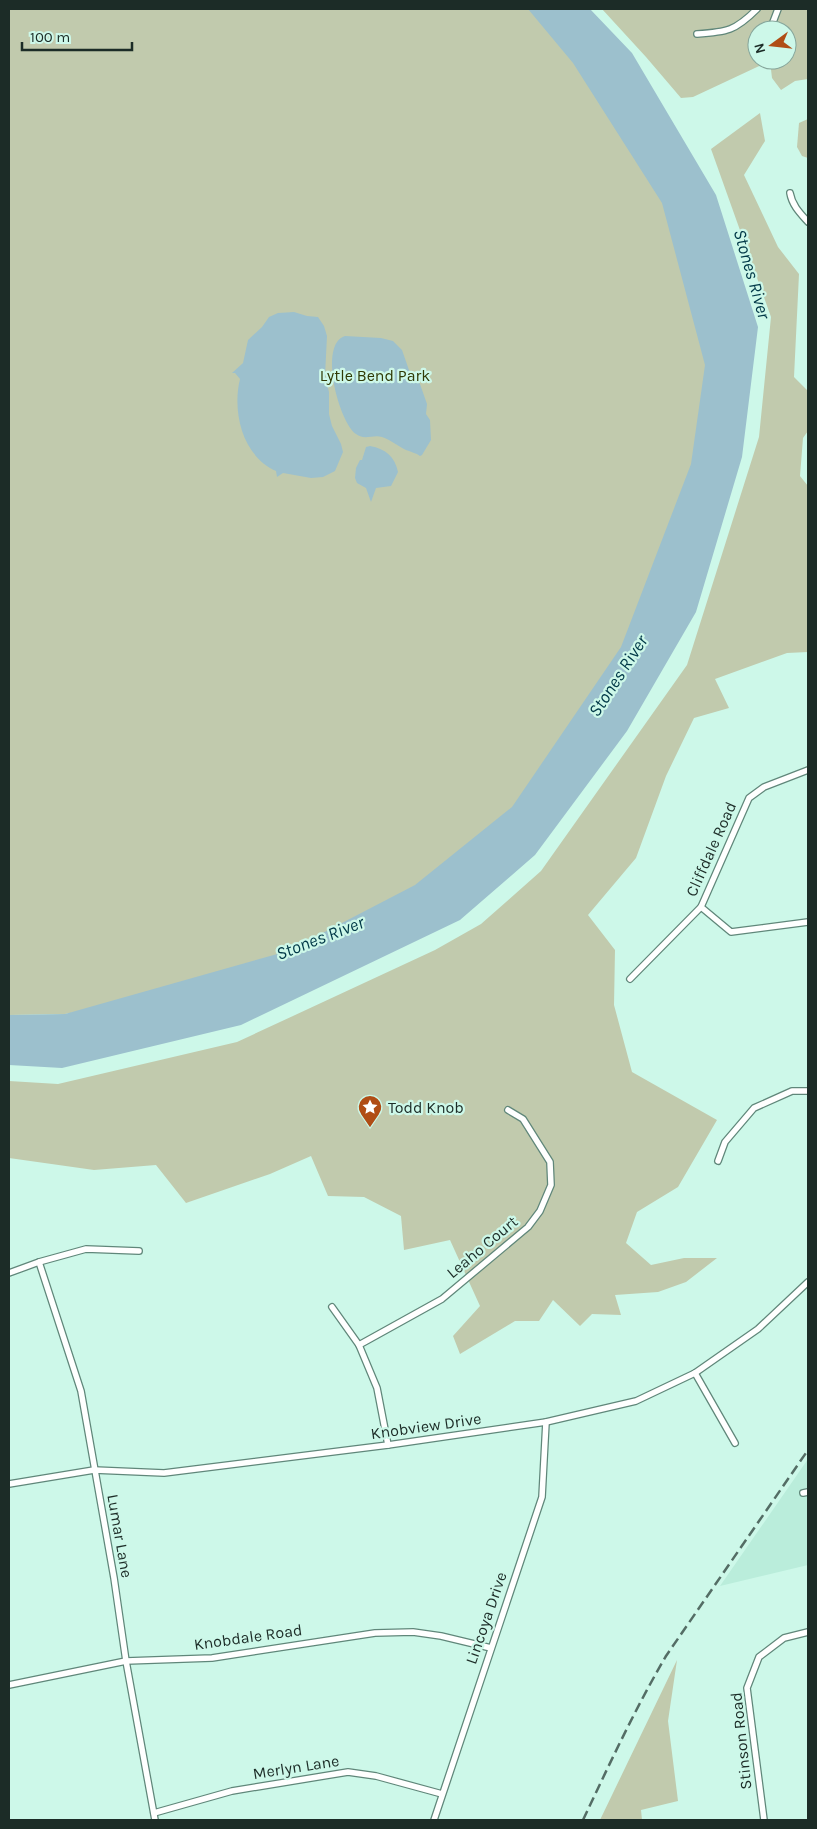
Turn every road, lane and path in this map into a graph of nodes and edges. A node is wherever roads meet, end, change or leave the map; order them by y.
1 (757, 9) edge
2 (697, 34) dead end
3 (790, 193) dead end
4 (808, 222) edge
5 (808, 770) edge
6 (701, 907) junction
7 (808, 922) edge
8 (630, 979) dead end
9 (808, 1091) edge
10 (508, 1110) dead end
11 (718, 1161) dead end
12 (139, 1251) dead end
13 (39, 1262) junction
14 (9, 1273) edge
15 (808, 1282) edge
16 (332, 1307) dead end
17 (360, 1345) junction
18 (695, 1373) junction
19 (546, 1422) junction
20 (735, 1443) dead end
21 (388, 1445) junction
22 (94, 1470) junction
23 (9, 1484) edge
24 (808, 1632) edge
25 (491, 1648) junction
26 (126, 1661) junction
27 (9, 1685) edge
28 (442, 1794) junction
29 (154, 1813) junction
30 (155, 1820) edge
31 (434, 1820) edge
32 (764, 1820) edge

1 - 2 street
3 - 4 street
5 - 6 street, Cliffdale Road
6 - 7 street
6 - 8 street, Cliffdale Road
9 - 11 street
10 - 17 street, Leaho Court
12 - 13 street
13 - 14 street
13 - 22 street, Lumar Lane
15 - 18 street, Knobview Drive
16 - 17 street
17 - 21 street
18 - 19 street, Knobview Drive
18 - 20 street
19 - 21 street, Knobview Drive
19 - 25 street, Lincoya Drive
21 - 22 street, Knobview Drive
22 - 23 street, Knobview Drive
22 - 26 street, Lumar Lane
24 - 32 street, Stinson Road
25 - 26 street, Knobdale Road
25 - 28 street, Lincoya Drive
26 - 27 street, Knobdale Road
26 - 29 street, Lumar Lane
28 - 29 street, Merlyn Lane
28 - 31 street, Lincoya Drive
29 - 30 street, Lumar Lane

